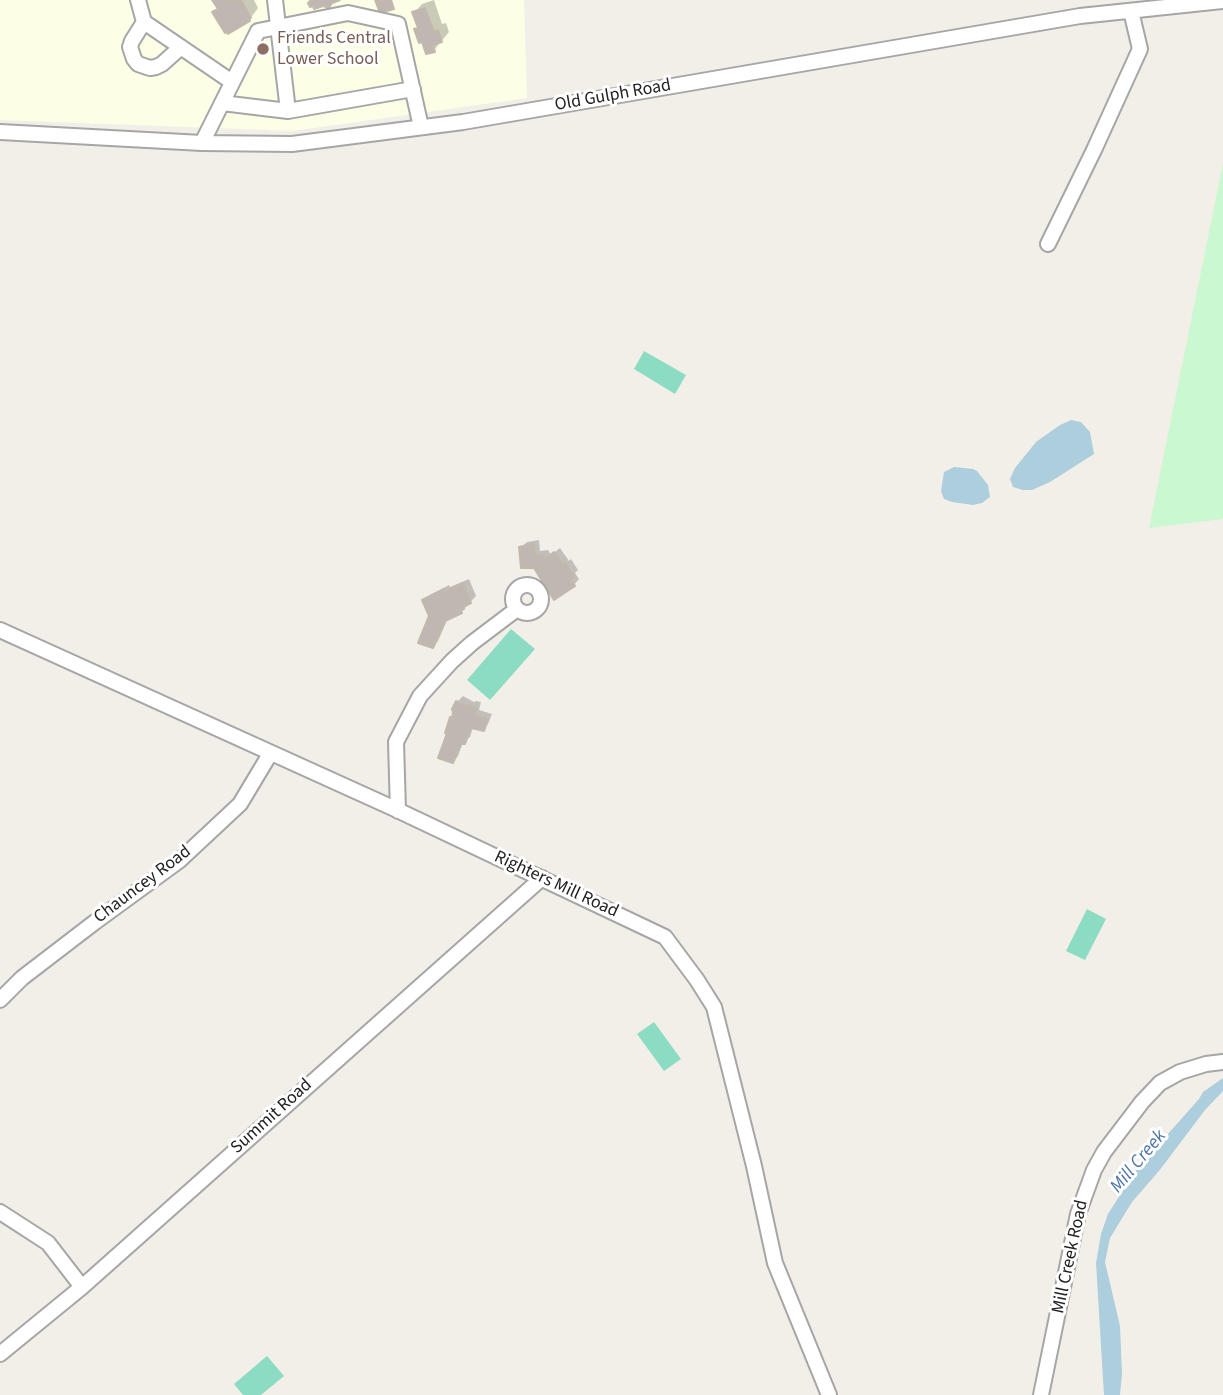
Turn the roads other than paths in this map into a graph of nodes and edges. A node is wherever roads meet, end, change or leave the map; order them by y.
1 (138, 0) edge
2 (275, 0) edge
3 (1223, 1) edge
4 (1131, 11) junction
5 (144, 22) junction
6 (279, 27) junction
7 (181, 47) junction
8 (232, 82) junction
9 (413, 89) junction
10 (222, 103) junction
11 (288, 111) junction
12 (421, 127) junction
13 (0, 132) edge
14 (202, 144) junction
15 (1048, 244) dead end
16 (517, 609) dead end
17 (0, 630) edge
18 (270, 754) junction
19 (398, 811) junction
20 (542, 878) junction
21 (0, 1000) edge
22 (1223, 1062) edge
23 (0, 1212) edge
24 (82, 1287) junction
25 (0, 1354) edge
26 (829, 1395) edge
27 (1041, 1395) edge

1 - 5 street
2 - 6 street
3 - 4 street, Old Gulph Road
4 - 12 street, Old Gulph Road
4 - 15 street
5 - 7 street
5 - 7 street
6 - 8 street
6 - 9 street
6 - 11 street
7 - 8 street
8 - 10 street
9 - 11 street
9 - 12 street
10 - 11 street
10 - 14 street
12 - 14 street, Old Gulph Road
13 - 14 street, Old Gulph Road
16 - 19 street
17 - 18 street, Righters Mill Road
18 - 19 street, Righters Mill Road
18 - 21 street, Chauncey Road
19 - 20 street, Righters Mill Road
20 - 24 street, Summit Road
20 - 26 street, Righters Mill Road
22 - 27 street, Mill Creek Road
23 - 24 street
24 - 25 street, Summit Road

